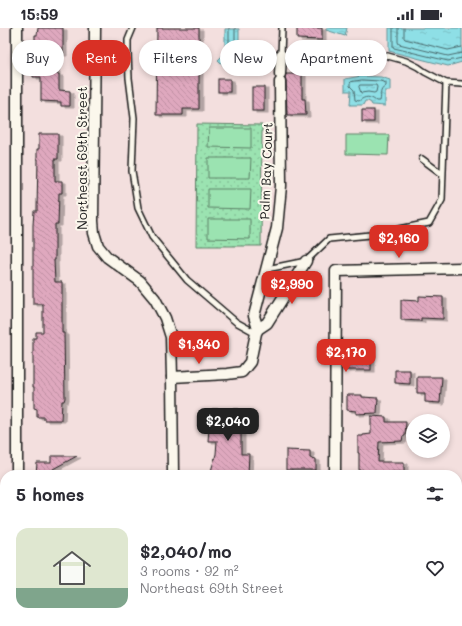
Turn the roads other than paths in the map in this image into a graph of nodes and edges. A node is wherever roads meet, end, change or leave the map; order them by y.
1 (17, 28) edge
2 (95, 28) edge
3 (132, 28) edge
4 (282, 28) edge
5 (282, 55) junction
6 (446, 83) junction
7 (462, 84) edge
8 (422, 159) dead end
9 (442, 174) junction
10 (306, 261) junction
11 (267, 268) junction
12 (462, 268) edge
13 (257, 331) junction
14 (172, 377) junction
15 (17, 470) edge
16 (173, 470) edge
17 (335, 470) edge

1 - 15 street
2 - 14 street, Northeast 69th Street
3 - 13 lane
4 - 5 lane
5 - 6 lane
5 - 11 street, Palm Bay Court
6 - 7 lane
6 - 9 lane
8 - 9 lane
9 - 10 lane
10 - 11 lane
10 - 13 street
11 - 13 street, Palm Bay Court
12 - 17 street
13 - 14 street, Palm Bay Court
14 - 16 street, Northeast 69th Street

